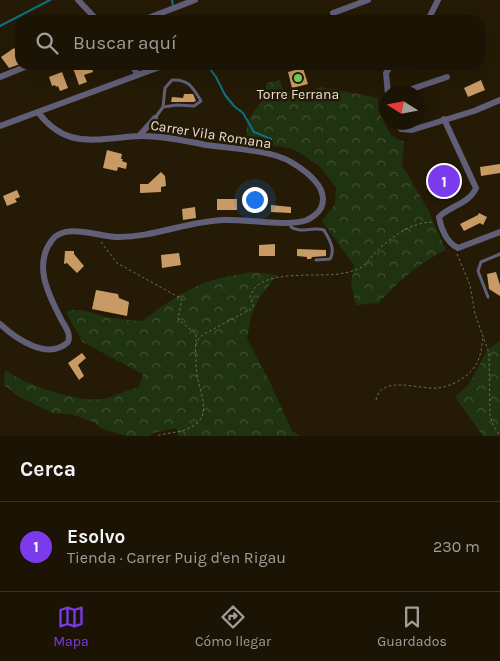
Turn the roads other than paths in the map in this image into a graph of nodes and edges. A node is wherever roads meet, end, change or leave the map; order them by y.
1 (78, 0) edge
2 (195, 0) edge
3 (368, 0) edge
4 (438, 0) edge
5 (333, 13) dead end
6 (92, 15) edge
7 (156, 15) edge
8 (430, 15) edge
9 (18, 70) edge
10 (135, 70) edge
11 (152, 70) edge
12 (388, 70) edge
13 (138, 75) junction
14 (0, 77) edge
15 (447, 77) dead end
16 (387, 85) edge
17 (424, 85) edge
18 (500, 100) edge
19 (163, 108) junction
20 (38, 112) junction
21 (155, 118) joint
22 (444, 119) junction
23 (425, 125) edge
24 (0, 126) edge
25 (140, 136) junction
26 (290, 222) junction
27 (500, 232) edge
28 (500, 254) edge
29 (316, 260) dead end
30 (488, 298) dead end
31 (0, 324) edge

1 - 6 street
2 - 7 street
3 - 5 street
4 - 8 street
9 - 14 street
10 - 13 street
11 - 13 street
12 - 16 street
13 - 20 street
15 - 17 street
18 - 22 street
19 - 19 lane
19 - 21 lane
20 - 24 street
20 - 25 street, Carrer Vila Romana
21 - 25 street, Carrer Vila Romana
22 - 23 street
22 - 27 street
25 - 26 street, Carrer Vila Romana
26 - 29 lane
26 - 31 street, Carrer Vila Romana
28 - 30 lane

